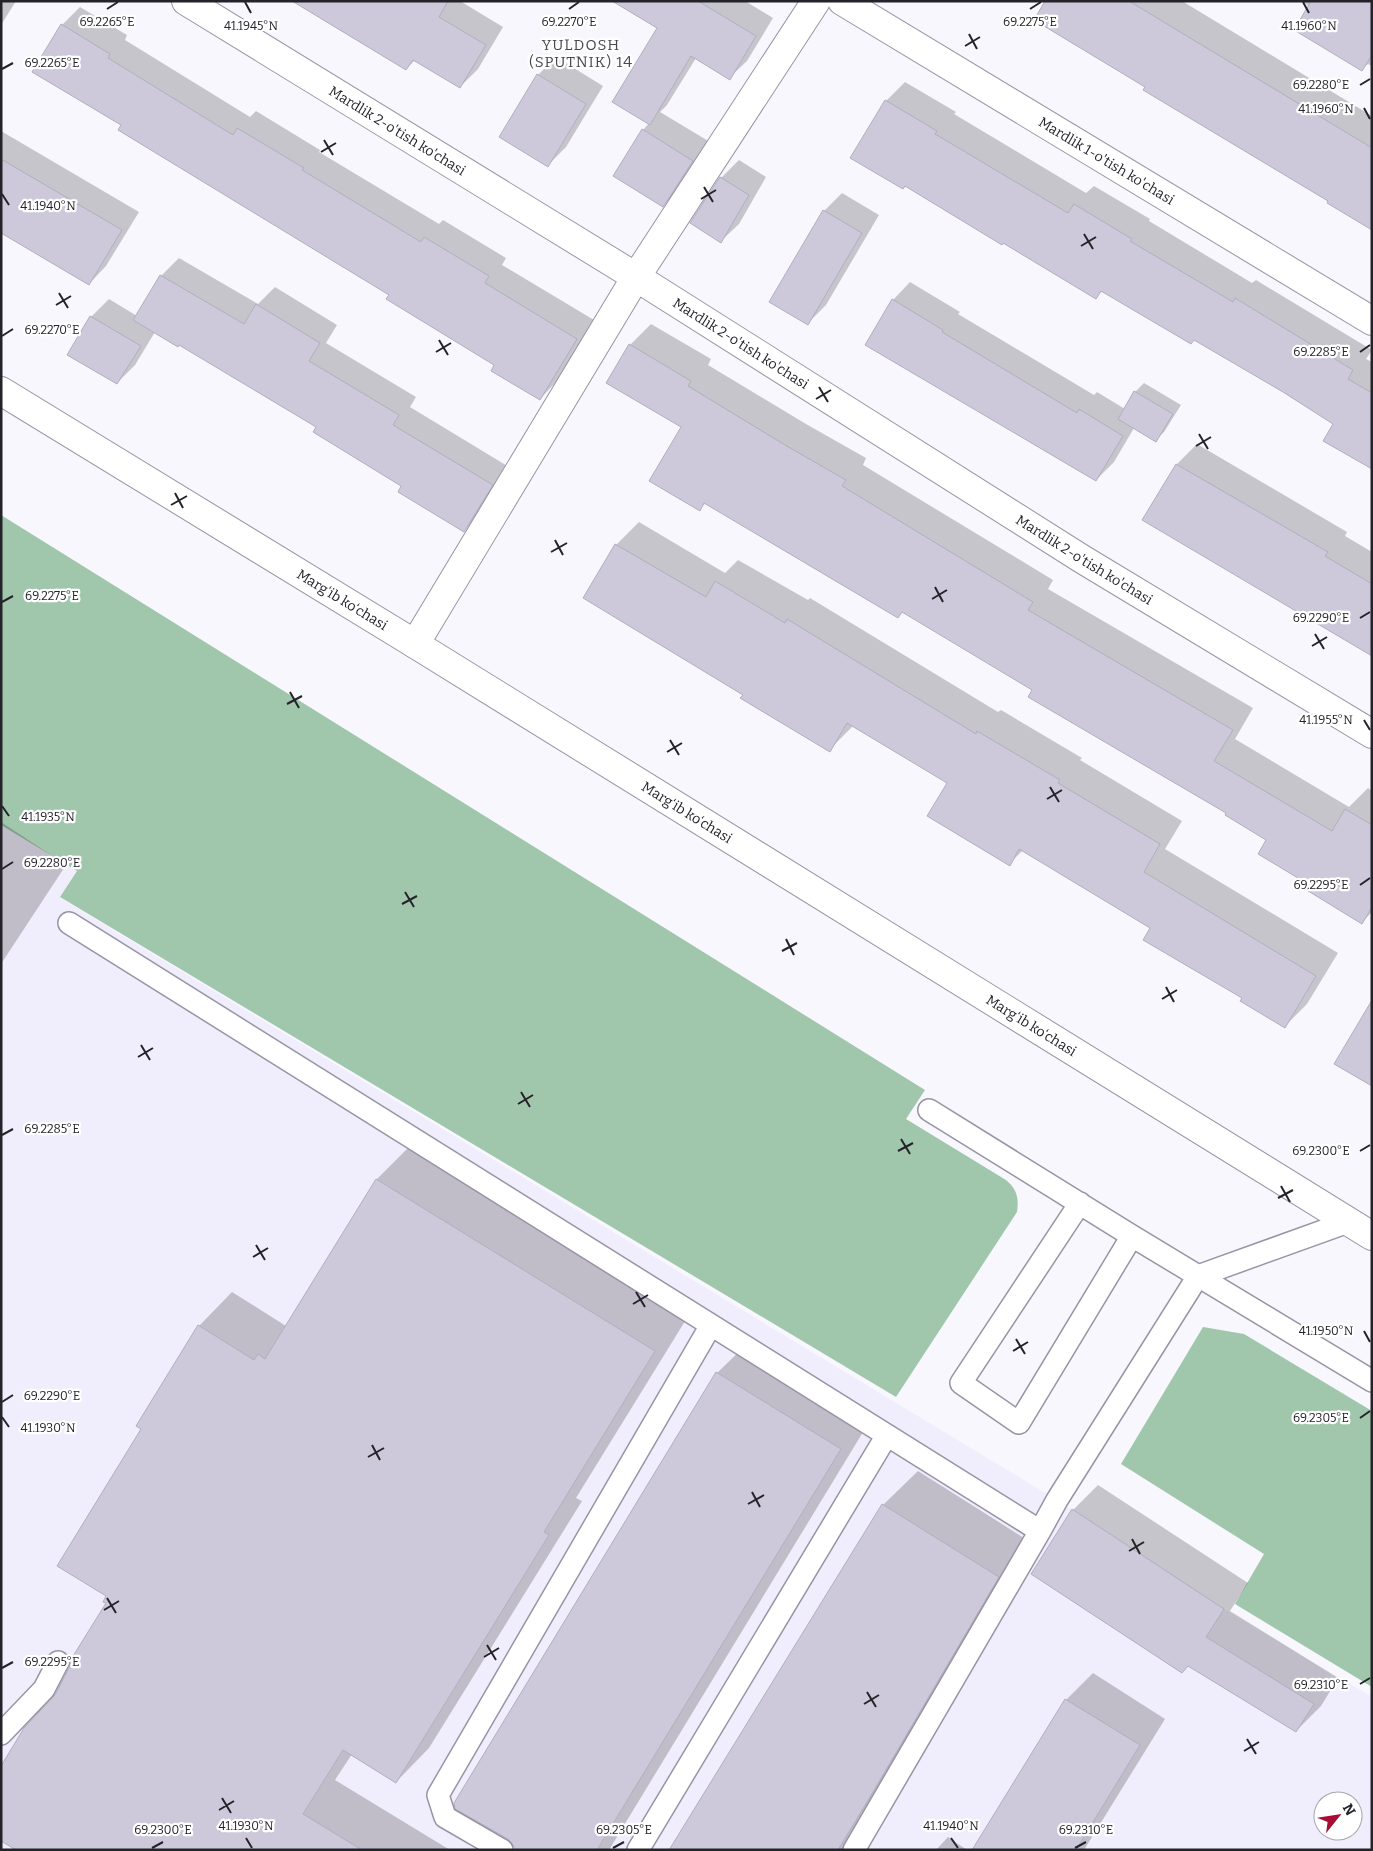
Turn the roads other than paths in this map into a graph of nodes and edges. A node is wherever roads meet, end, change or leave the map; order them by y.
1 (186, 1) edge
2 (816, 1) edge
3 (842, 1) edge
4 (636, 277) junction
5 (1372, 321) edge
6 (1, 391) edge
7 (414, 644) junction
8 (1372, 734) edge
9 (69, 923) dead end
10 (929, 1110) dead end
11 (1080, 1203) junction
12 (1348, 1222) junction
13 (1132, 1236) junction
14 (1372, 1236) edge
15 (1198, 1276) junction
16 (711, 1325) junction
17 (1372, 1381) edge
18 (887, 1435) junction
19 (1040, 1531) junction
20 (58, 1662) dead end
21 (1, 1734) edge
22 (502, 1850) edge
23 (638, 1850) edge
24 (854, 1850) edge

1 - 4 street, Mardlik 2-o'tish ko'chasi
2 - 4 street
3 - 5 street, Mardlik 1-o'tish ko'chasi
4 - 7 street
4 - 8 street, Mardlik 2-o'tish ko'chasi
6 - 7 street, Marg‘ib ko‘chasi
7 - 12 street, Marg‘ib ko‘chasi
9 - 16 lane
10 - 11 lane
11 - 13 lane
11 - 13 lane
12 - 14 street, Marg‘ib ko‘chasi
12 - 15 lane
13 - 15 lane
15 - 17 lane
15 - 19 lane
16 - 18 lane
16 - 22 lane
18 - 19 lane
18 - 23 lane
19 - 24 lane
20 - 21 lane

